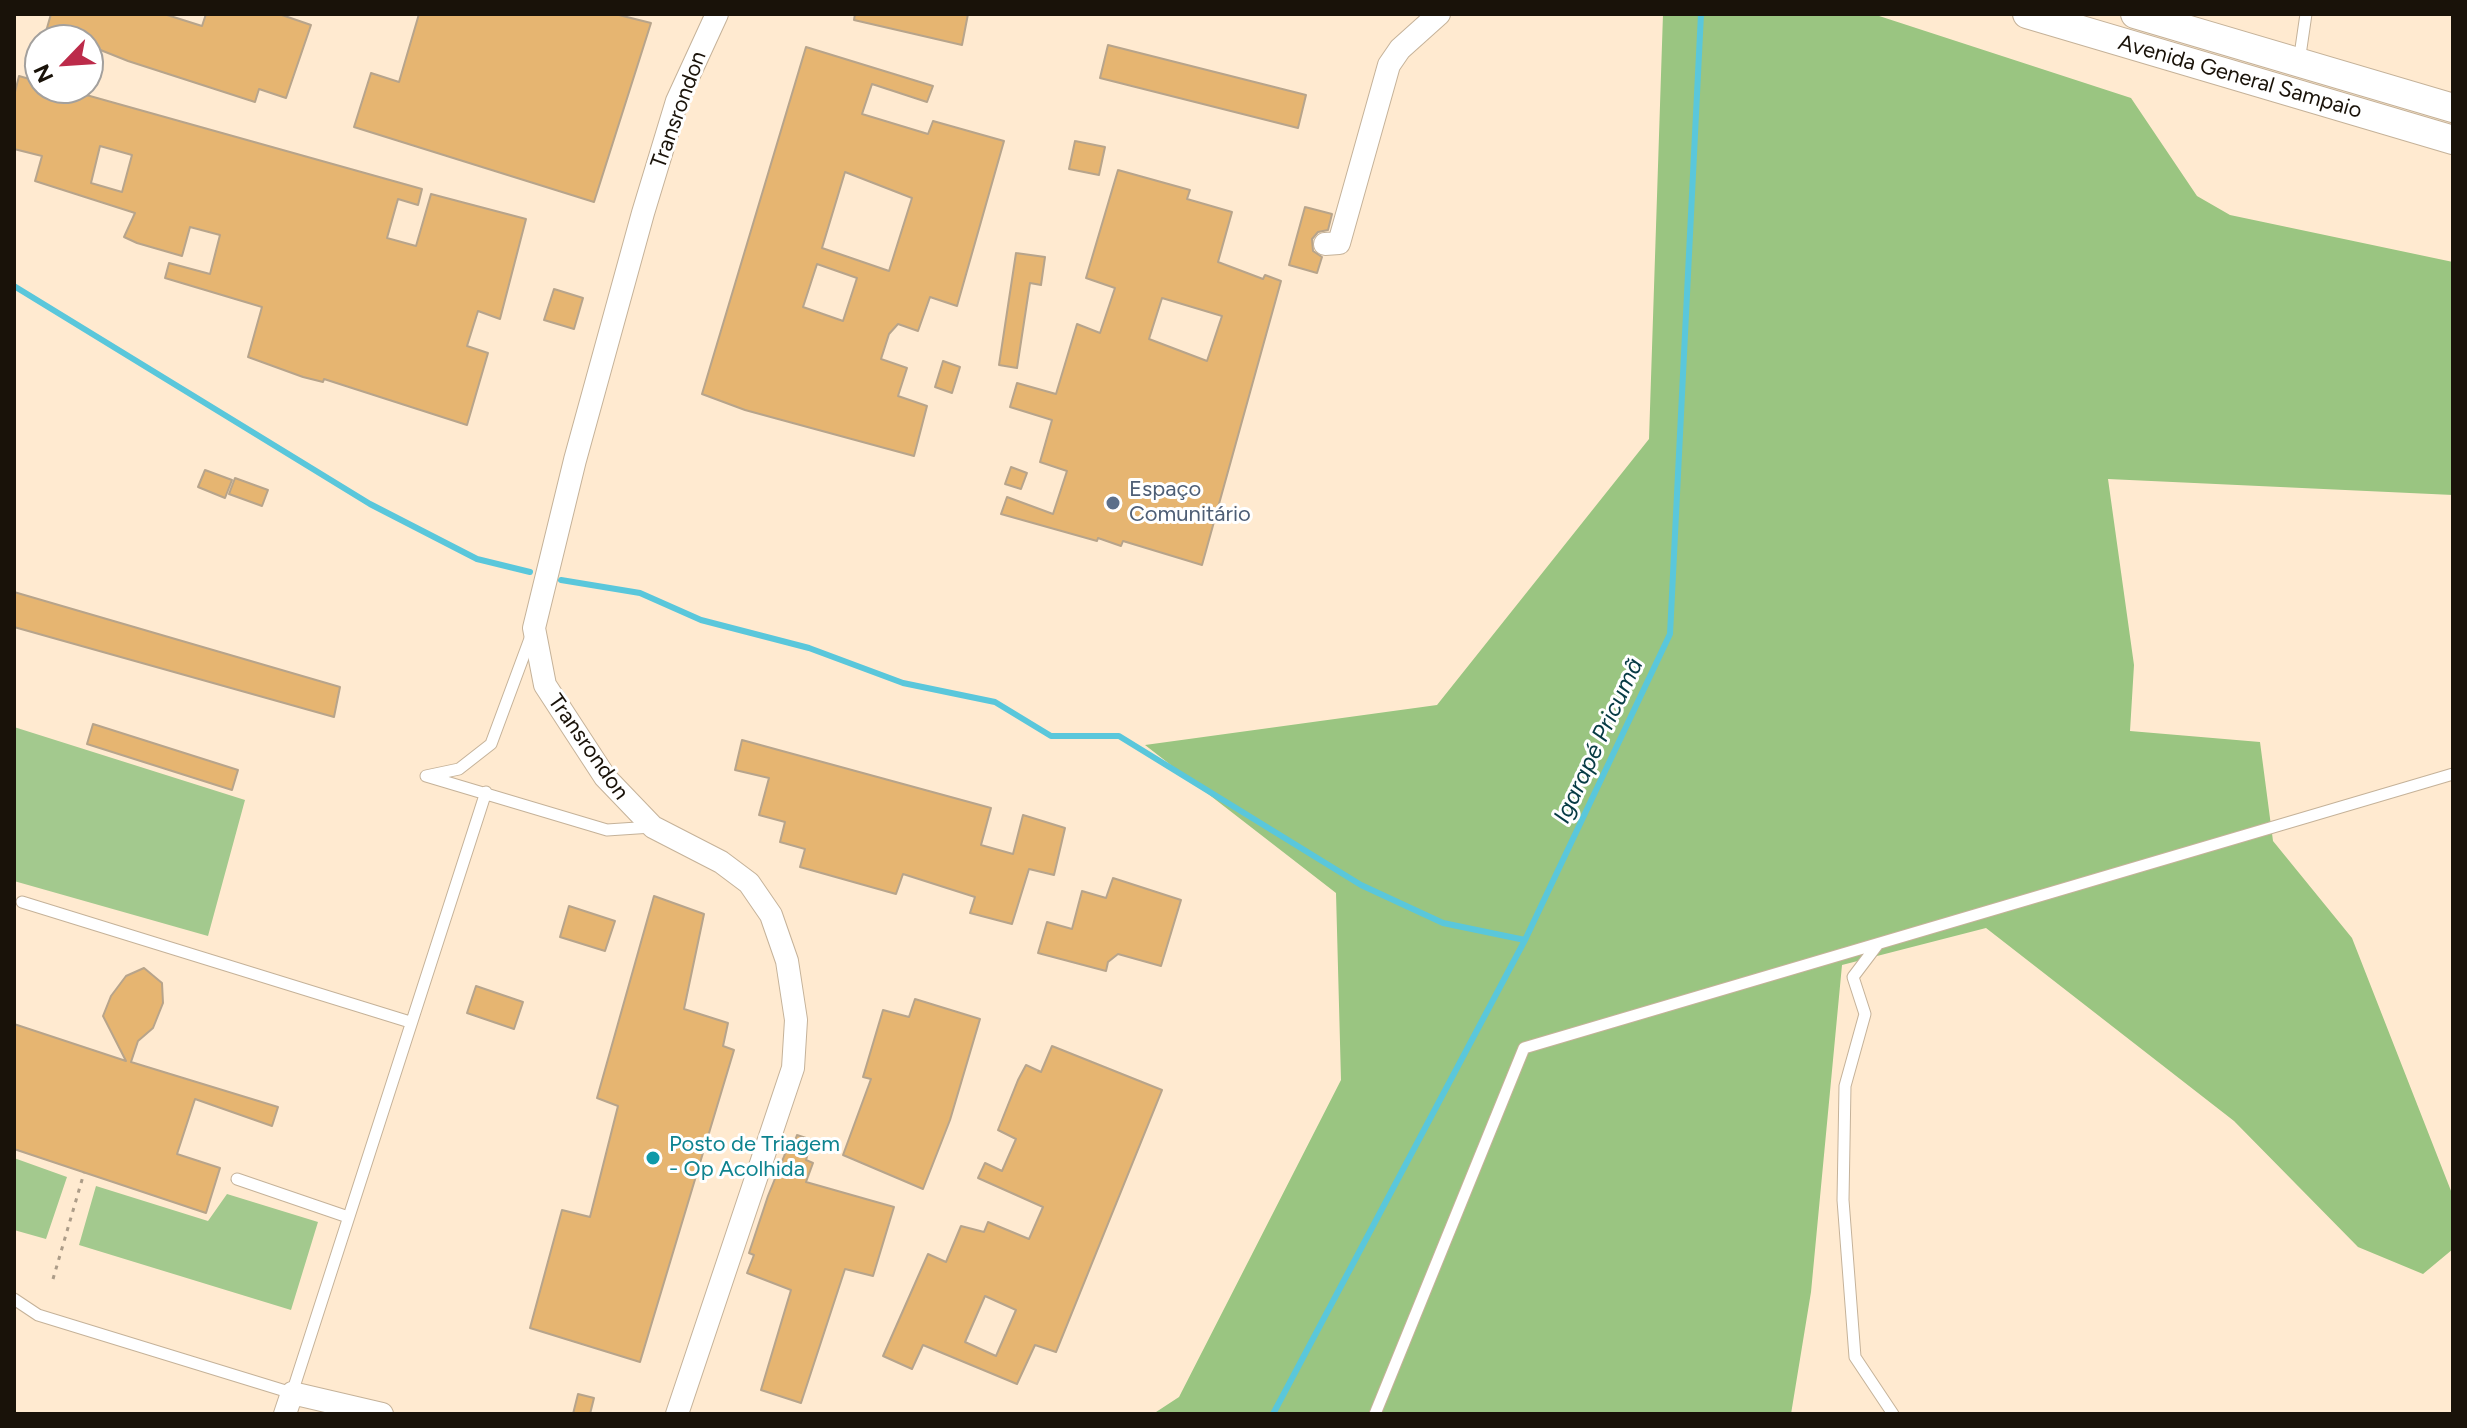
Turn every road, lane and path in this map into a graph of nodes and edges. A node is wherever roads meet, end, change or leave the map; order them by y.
1 (717, 14) edge
2 (1439, 14) edge
3 (2135, 14) edge
4 (2306, 14) edge
5 (2039, 16) edge
6 (2080, 22) edge
7 (2298, 62) junction
8 (2290, 92) junction
9 (2453, 108) edge
10 (2453, 140) edge
11 (1325, 244) dead end
12 (534, 628) junction
13 (2453, 774) edge
14 (486, 792) junction
15 (653, 827) junction
16 (22, 902) dead end
17 (1878, 944) junction
18 (410, 1022) junction
19 (84, 1173) dead end
20 (237, 1179) dead end
21 (348, 1217) junction
22 (53, 1279) dead end
23 (14, 1299) edge
24 (289, 1404) edge
25 (382, 1414) edge
26 (677, 1414) edge
27 (1375, 1414) edge
28 (1893, 1414) edge

1 - 12 street, Transrondon
2 - 11 street
3 - 7 street, Avenida General Sampaio
4 - 7 lane
5 - 6 street, Avenida General Sampaio
6 - 8 street, Avenida General Sampaio
7 - 8 street
7 - 9 street, Avenida General Sampaio
8 - 10 street, Avenida General Sampaio
12 - 14 lane
12 - 15 street, Transrondon
13 - 17 lane
14 - 15 lane
14 - 18 lane
15 - 26 street, Transrondon
16 - 18 lane
17 - 27 lane
17 - 28 lane
18 - 21 lane
19 - 22 path
20 - 21 lane
21 - 24 lane
23 - 24 lane
24 - 25 street

